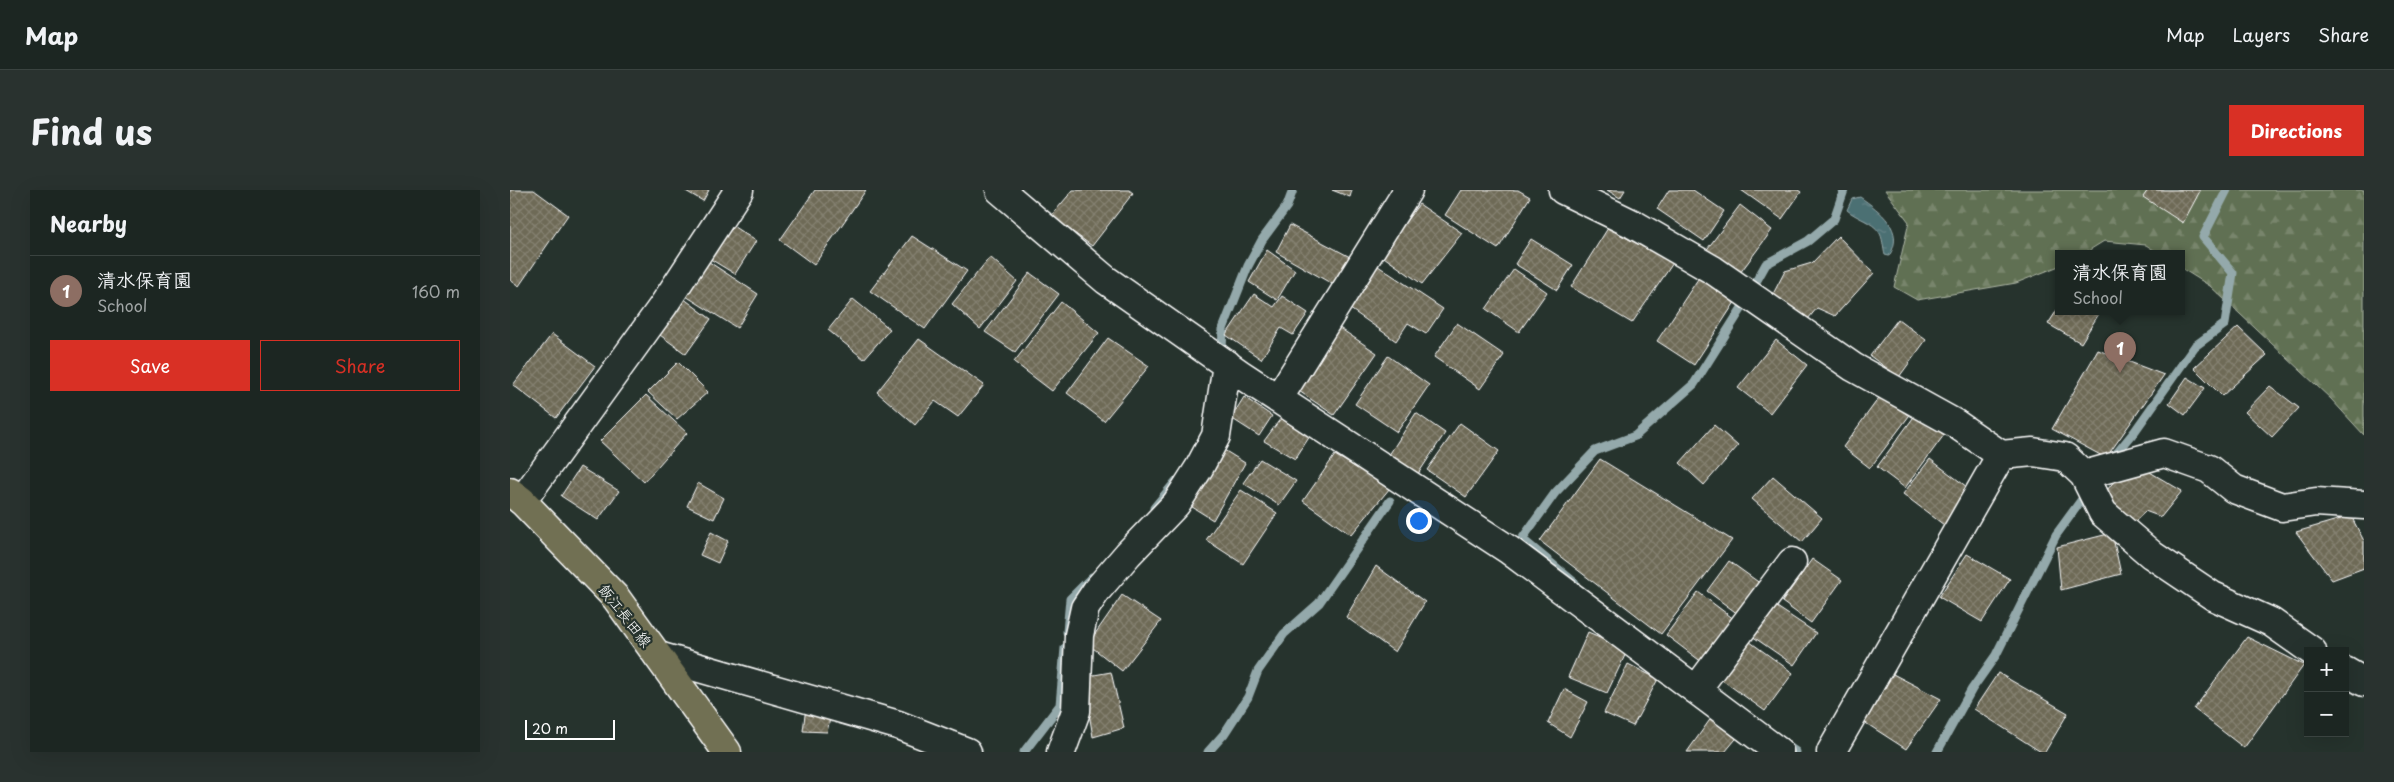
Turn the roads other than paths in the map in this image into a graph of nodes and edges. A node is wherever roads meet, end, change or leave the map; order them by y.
1 (739, 190) edge
2 (1000, 190) edge
3 (1408, 190) edge
4 (1562, 190) edge
5 (1227, 364) junction
6 (1278, 399) junction
7 (2001, 455) junction
8 (2084, 475) junction
9 (516, 497) edge
10 (2364, 505) edge
11 (1792, 562) dead end
12 (2306, 647) edge
13 (658, 656) junction
14 (2349, 673) edge
15 (2364, 682) edge
16 (1696, 690) junction
17 (727, 752) edge
18 (967, 752) edge
19 (1062, 752) edge
20 (1779, 752) edge
21 (1831, 752) edge

1 - 9 street
2 - 5 street
3 - 6 street
4 - 7 street
5 - 6 street
5 - 19 street
6 - 16 street
7 - 8 street
7 - 21 street
8 - 10 street
8 - 12 street
9 - 13 main road, 飯江長田線
11 - 16 street
13 - 17 main road, 飯江長田線
13 - 18 street
14 - 15 street
16 - 20 street

